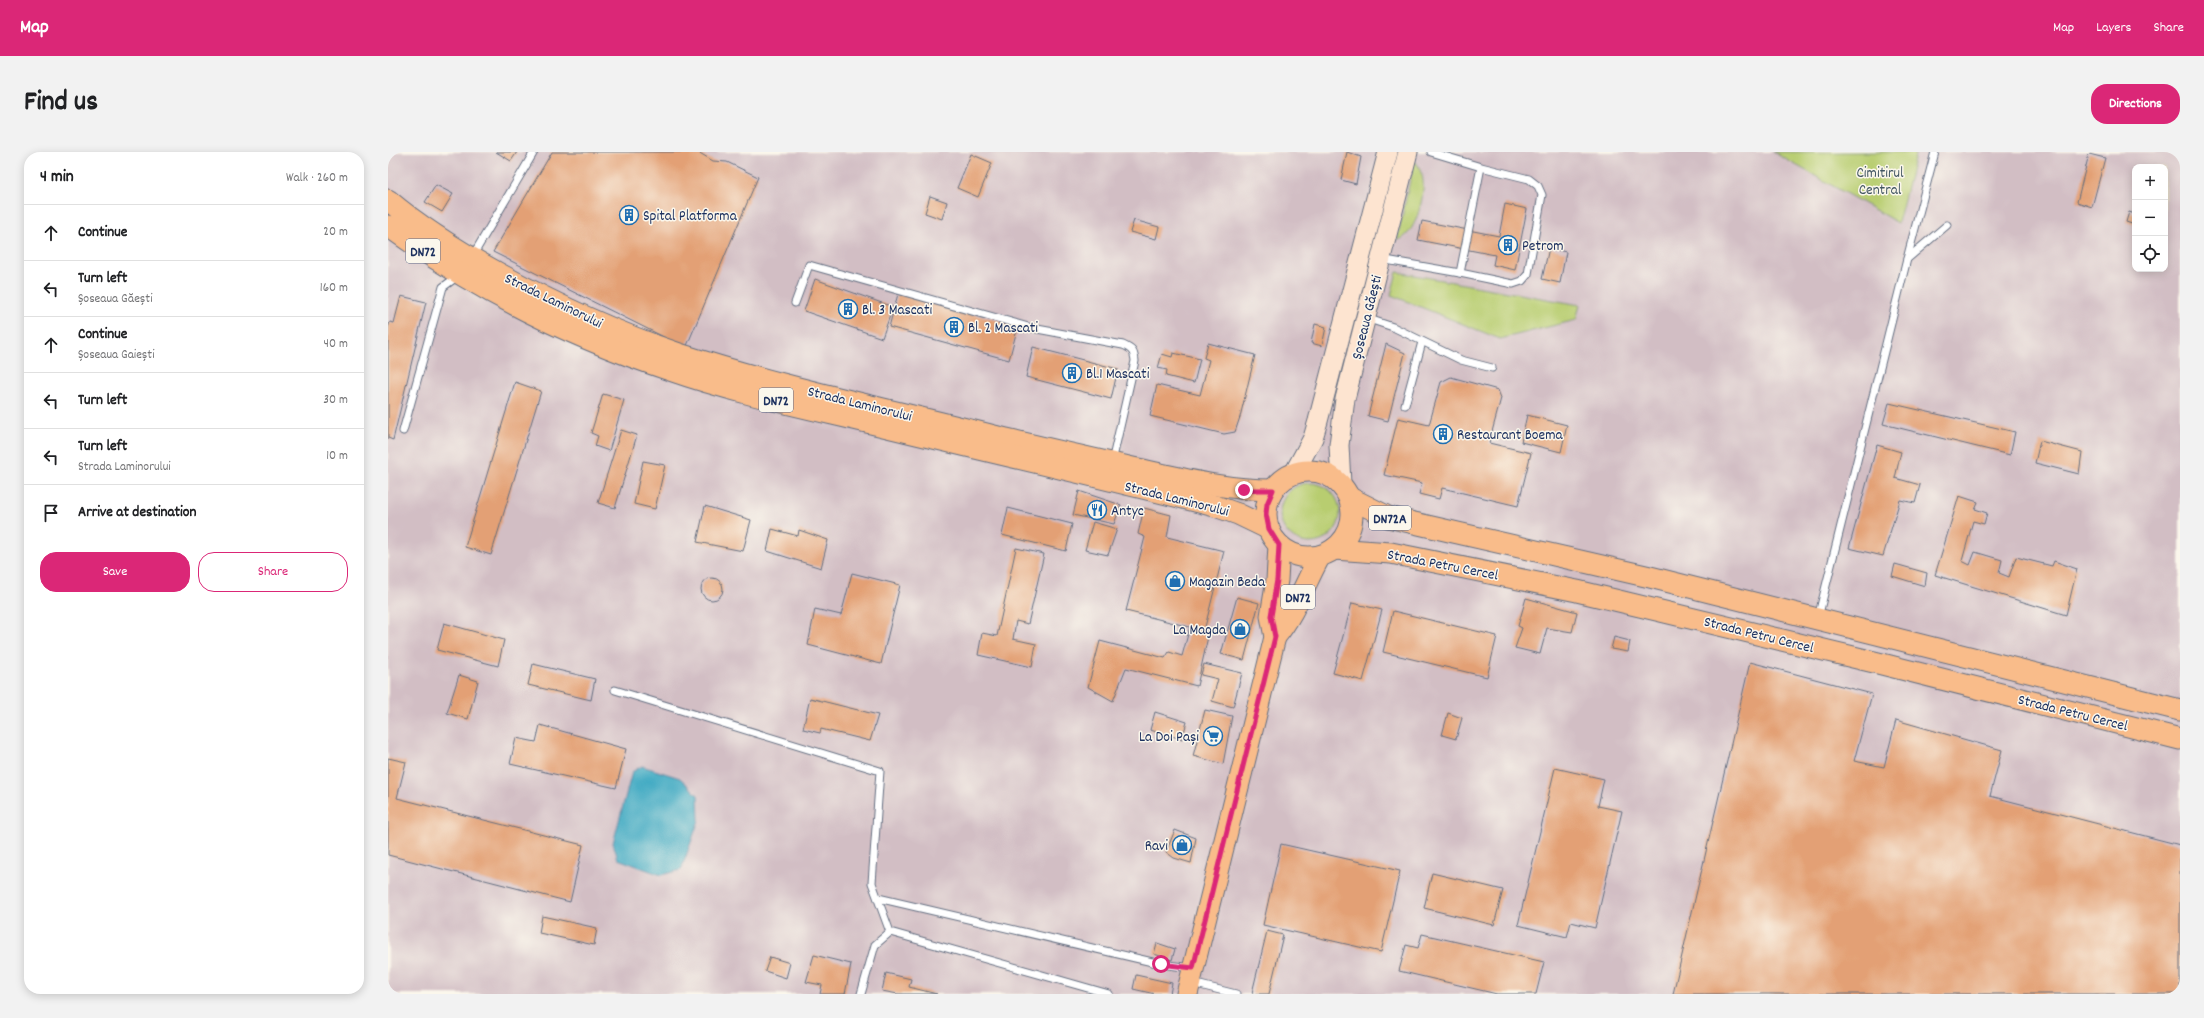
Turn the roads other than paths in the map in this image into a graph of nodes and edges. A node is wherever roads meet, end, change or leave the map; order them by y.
1 (534, 152) edge
2 (1388, 152) edge
3 (1408, 152) edge
4 (1431, 152) edge
5 (1934, 152) edge
6 (1481, 168) junction
7 (388, 200) edge
8 (1946, 225) dead end
9 (388, 226) edge
10 (1362, 254) junction
11 (1380, 259) junction
12 (1906, 259) junction
13 (465, 266) junction
14 (1460, 273) junction
15 (795, 303) dead end
16 (1365, 318) junction
17 (1422, 342) junction
18 (1492, 368) dead end
19 (1405, 405) dead end
20 (403, 431) dead end
21 (1110, 472) junction
22 (1294, 473) junction
23 (1273, 490) junction
24 (1346, 491) junction
25 (1274, 537) junction
26 (1327, 553) junction
27 (1818, 618) junction
28 (1275, 637) junction
29 (615, 690) dead end
30 (2180, 710) edge
31 (2180, 739) edge
32 (878, 898) junction
33 (890, 932) junction
34 (1190, 982) edge
35 (861, 994) edge
36 (1109, 994) edge
37 (1236, 994) edge

1 - 13 lane
2 - 10 main road, Șoseaua Găești
3 - 11 main road, Șoseaua Găești
4 - 6 lane
5 - 12 lane
6 - 14 lane
6 - 14 lane
7 - 13 main road, Strada Laminorului
8 - 12 lane
9 - 13 main road, Strada Laminorului / DN72
10 - 11 main road
10 - 22 main road, Șoseaua Găești
11 - 14 lane
11 - 16 main road, Șoseaua Găești
12 - 27 lane
13 - 20 lane
13 - 21 main road, Strada Laminorului / DN72
15 - 21 lane
16 - 17 lane
16 - 24 main road, Șoseaua Găești
17 - 18 lane
17 - 19 lane
21 - 23 main road, Strada Laminorului
21 - 25 main road, Strada Laminorului / DN72
22 - 23 main road, DN72
22 - 24 main road, DN72
23 - 25 main road, DN72
24 - 26 main road, DN72
24 - 27 main road, Strada Petru Cercel / DN72A
25 - 26 main road, DN72
25 - 28 main road, DN72
26 - 28 main road, DN72
26 - 31 main road, Strada Petru Cercel / DN72A
27 - 30 main road, Strada Petru Cercel
28 - 34 main road, DN72
29 - 32 lane
32 - 33 lane
32 - 34 lane
33 - 35 lane
33 - 36 lane
34 - 37 lane

